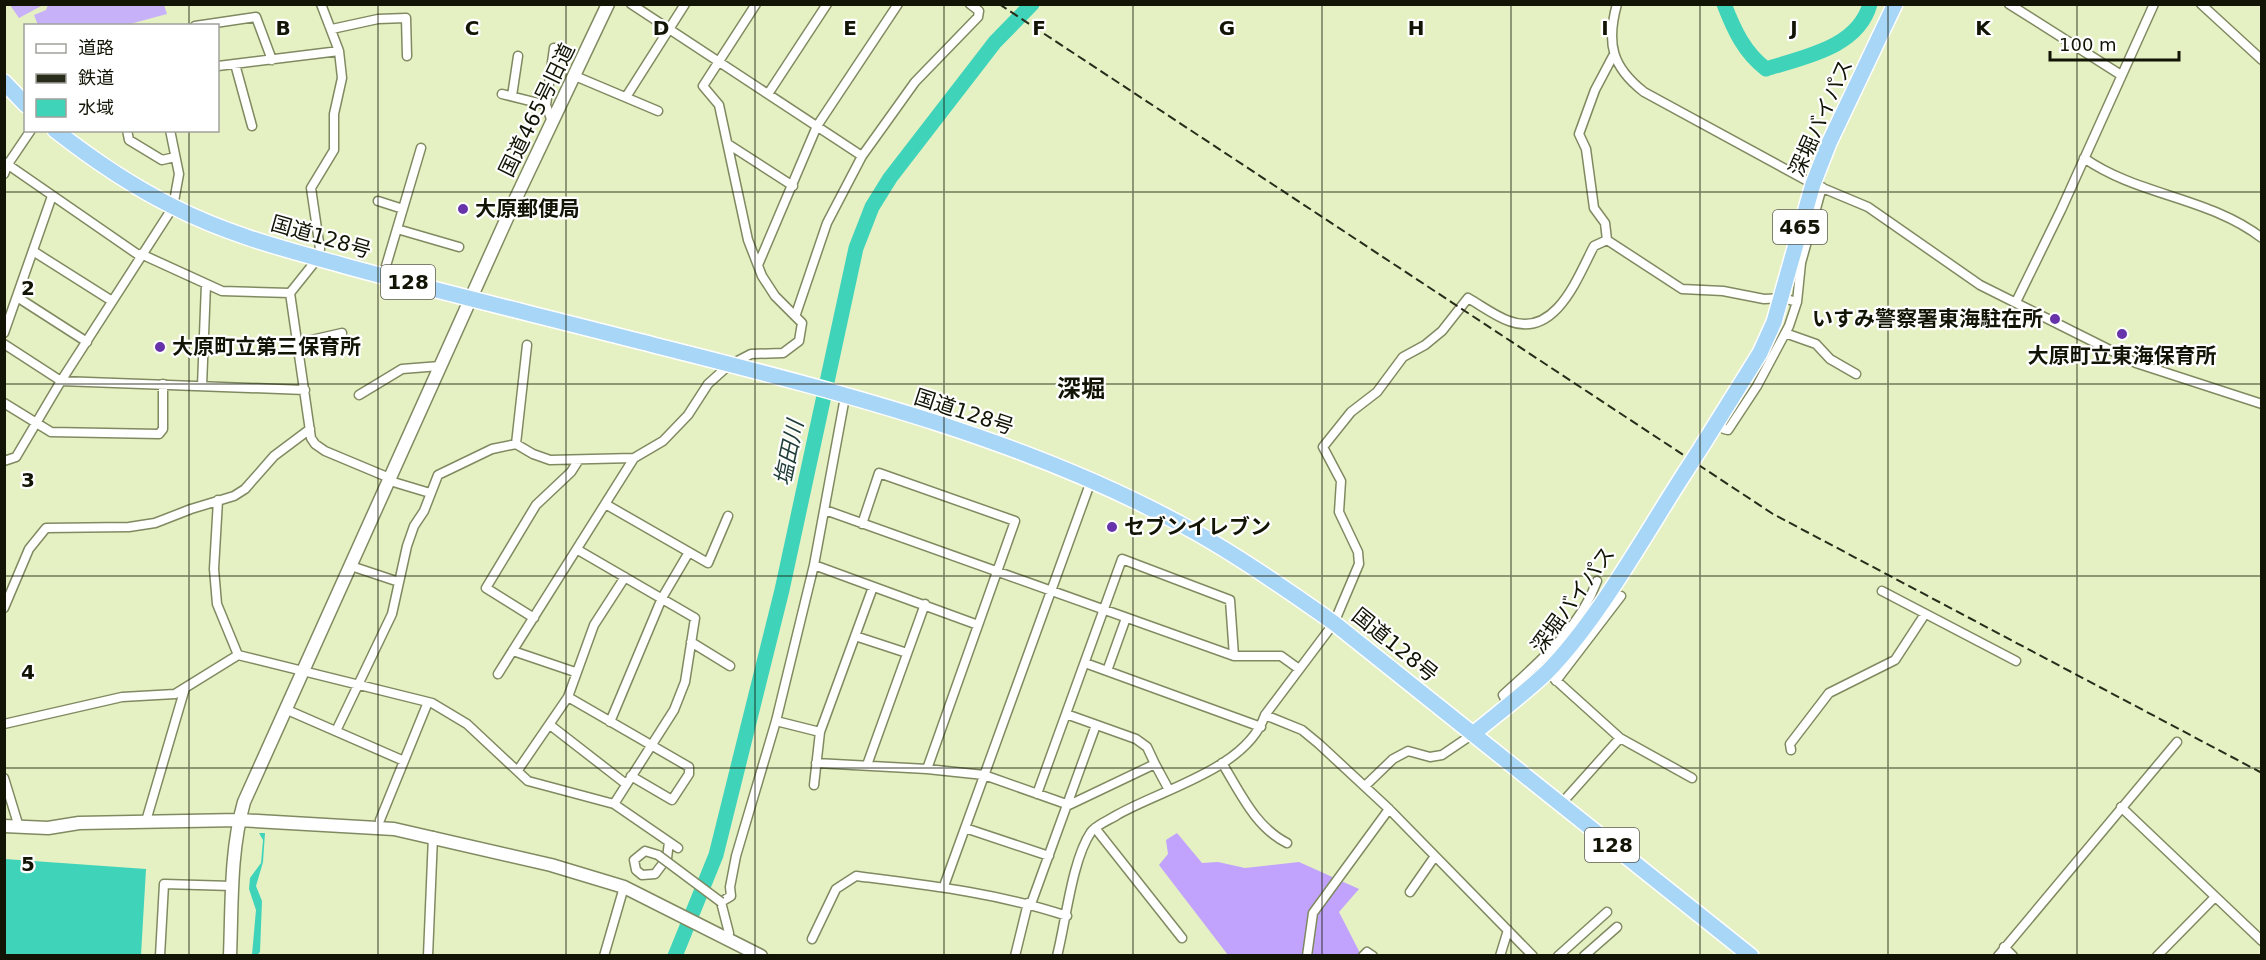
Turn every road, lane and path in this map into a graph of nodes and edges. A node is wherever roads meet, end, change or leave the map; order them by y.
1 (321, 4) edge
2 (608, 4) edge
3 (631, 4) edge
4 (685, 4) edge
5 (756, 4) edge
6 (827, 4) edge
7 (898, 4) edge
8 (970, 4) edge
9 (1617, 4) edge
10 (1895, 4) edge
11 (2009, 4) edge
12 (2146, 4) edge
13 (2154, 4) edge
14 (2201, 4) edge
15 (2147, 20) junction
16 (209, 24) edge
17 (332, 29) junction
18 (669, 30) junction
19 (554, 48) dead end
20 (339, 51) junction
21 (407, 56) dead end
22 (518, 56) dead end
23 (1613, 56) junction
24 (272, 60) junction
25 (2262, 60) edge
26 (719, 62) junction
27 (235, 64) junction
28 (219, 66) edge
29 (2121, 75) junction
30 (575, 76) junction
31 (4, 82) edge
32 (502, 94) dead end
33 (768, 94) junction
34 (512, 96) junction
35 (626, 97) junction
36 (24, 103) edge
37 (546, 105) junction
38 (658, 111) dead end
39 (552, 122) junction
40 (252, 126) dead end
41 (817, 126) junction
42 (29, 132) edge
43 (58, 132) edge
44 (127, 132) edge
45 (170, 132) edge
46 (728, 144) junction
47 (421, 148) dead end
48 (862, 156) junction
49 (175, 157) junction
50 (2084, 158) junction
51 (6, 163) edge
52 (4, 174) edge
53 (1818, 185) junction
54 (793, 186) junction
55 (52, 196) junction
56 (378, 201) dead end
57 (173, 207) junction
58 (403, 209) junction
59 (397, 229) junction
60 (2262, 238) edge
61 (1607, 240) junction
62 (459, 247) dead end
63 (33, 251) junction
64 (141, 255) junction
65 (318, 258) junction
66 (758, 265) junction
67 (383, 276) junction
68 (206, 284) junction
69 (290, 293) junction
70 (17, 297) junction
71 (472, 299) junction
72 (1790, 300) junction
73 (112, 302) junction
74 (2016, 302) junction
75 (796, 314) junction
76 (4, 333) edge
77 (342, 333) dead end
78 (1785, 333) junction
79 (87, 342) junction
80 (298, 343) junction
81 (4, 344) edge
82 (527, 345) dead end
83 (440, 366) junction
84 (728, 366) junction
85 (1856, 374) dead end
86 (61, 381) junction
87 (163, 384) junction
88 (202, 386) junction
89 (305, 390) junction
90 (359, 395) dead end
91 (844, 397) junction
92 (4, 403) edge
93 (2262, 404) edge
94 (37, 423) junction
95 (310, 429) junction
96 (1724, 429) dead end
97 (516, 444) junction
98 (634, 458) junction
99 (4, 461) edge
100 (578, 461) junction
101 (391, 480) junction
102 (1091, 481) junction
103 (430, 493) junction
104 (218, 500) junction
105 (606, 505) junction
106 (825, 510) junction
107 (728, 516) dead end
108 (862, 524) junction
109 (578, 550) junction
110 (689, 552) junction
111 (814, 565) junction
112 (351, 566) junction
113 (996, 572) junction
114 (625, 577) junction
115 (1598, 581) dead end
116 (399, 582) junction
117 (873, 587) junction
118 (1882, 591) dead end
119 (1050, 592) junction
120 (1621, 596) dead end
121 (662, 598) junction
122 (925, 604) junction
123 (4, 608) edge
124 (1103, 610) junction
125 (1925, 614) junction
126 (534, 618) junction
127 (1126, 618) junction
128 (1334, 623) junction
129 (978, 625) junction
130 (855, 636) junction
131 (691, 642) junction
132 (513, 651) junction
133 (907, 653) junction
134 (238, 655) junction
135 (1234, 656) junction
136 (2016, 661) dead end
137 (1085, 663) junction
138 (730, 666) dead end
139 (1299, 669) junction
140 (303, 670) junction
141 (1107, 671) junction
142 (575, 672) junction
143 (1547, 672) junction
144 (498, 674) dead end
145 (361, 684) junction
146 (185, 688) junction
147 (568, 697) junction
148 (428, 702) junction
149 (285, 709) junction
150 (1066, 714) junction
151 (1265, 715) junction
152 (776, 721) junction
153 (610, 722) junction
154 (4, 724) edge
155 (1096, 724) junction
156 (550, 725) junction
157 (1261, 727) junction
158 (336, 731) junction
159 (820, 732) junction
160 (1473, 734) junction
161 (1620, 738) junction
162 (2177, 742) dead end
163 (650, 745) junction
164 (1791, 750) dead end
165 (404, 761) junction
166 (816, 763) junction
167 (1222, 763) junction
168 (1155, 764) junction
169 (867, 765) junction
170 (927, 769) junction
171 (518, 770) junction
172 (984, 775) junction
173 (4, 778) edge
174 (1692, 778) dead end
175 (629, 780) junction
176 (814, 785) dead end
177 (1365, 786) junction
178 (1169, 790) junction
179 (1037, 794) junction
180 (614, 804) junction
181 (1561, 804) junction
182 (1069, 806) junction
183 (2121, 807) junction
184 (1389, 809) junction
185 (239, 820) junction
186 (380, 820) dead end
187 (146, 821) junction
188 (4, 826) edge
189 (19, 827) junction
190 (965, 828) junction
191 (1095, 828) junction
192 (433, 836) junction
193 (669, 842) junction
194 (1287, 843) dead end
195 (678, 848) dead end
196 (1049, 856) junction
197 (1435, 856) junction
198 (232, 886) junction
199 (944, 886) junction
200 (624, 887) junction
201 (1410, 892) dead end
202 (2215, 897) junction
203 (721, 902) junction
204 (1030, 904) junction
205 (1608, 912) dead end
206 (1067, 916) junction
207 (1617, 927) dead end
208 (1508, 930) junction
209 (729, 938) junction
210 (1182, 938) dead end
211 (812, 939) dead end
212 (2262, 940) edge
213 (2004, 947) junction
214 (160, 956) edge
215 (230, 956) edge
216 (428, 956) edge
217 (604, 956) edge
218 (761, 956) edge
219 (1016, 956) edge
220 (1057, 956) edge
221 (1307, 956) edge
222 (1363, 956) edge
223 (1373, 956) edge
224 (1500, 956) edge
225 (1533, 956) edge
226 (1558, 956) edge
227 (1584, 956) edge
228 (1751, 956) edge
229 (1998, 956) edge
230 (2013, 956) edge
231 (2157, 956) edge

1 - 17 street
2 - 30 street, 国道465号旧道
3 - 18 street
4 - 18 street
5 - 26 street
6 - 33 street
7 - 41 street
8 - 48 street
9 - 23 street
10 - 53 highway, 深堀バイパス / 465
11 - 29 street
12 - 15 street
13 - 15 street
14 - 25 street
15 - 29 street
16 - 24 street
17 - 20 street
17 - 21 street
18 - 26 street
18 - 35 street
19 - 37 street
20 - 24 street
20 - 65 street
22 - 34 street
23 - 53 street
23 - 61 street
24 - 27 street
26 - 33 street
26 - 46 street
27 - 28 street
27 - 40 street
29 - 50 street
30 - 35 street
30 - 39 street, 国道465号旧道
31 - 36 highway
32 - 34 street
33 - 41 street
34 - 37 street
35 - 38 street
37 - 39 street
39 - 71 street, 国道465号旧道
41 - 48 street
41 - 54 street
42 - 51 street
43 - 57 highway, 国道128号 / 128
44 - 49 street
45 - 49 street
46 - 54 street
46 - 66 street
47 - 58 street
48 - 75 street
49 - 57 street
50 - 60 street
50 - 74 street
51 - 52 street
51 - 55 street
53 - 72 highway, 深堀バイパス / 465
53 - 74 street
54 - 66 street
55 - 63 street
55 - 64 street
56 - 58 street
57 - 64 street
57 - 65 highway, 国道128号 / 128
58 - 59 street
59 - 62 street
59 - 67 street
61 - 72 street
61 - 128 street
63 - 70 street
63 - 73 street
64 - 68 street
64 - 73 street
65 - 67 highway, 国道128号 / 128
65 - 69 street
66 - 75 street
67 - 71 highway, 国道128号 / 128
68 - 69 street
68 - 88 street
69 - 80 street
70 - 76 street
70 - 79 street
71 - 83 street, 国道465号旧道
71 - 84 highway, 国道128号 / 128
72 - 78 street
72 - 143 highway, 深堀バイパス / 465, bridge
73 - 79 street
74 - 93 street
75 - 84 street
77 - 80 street
78 - 85 street
78 - 96 street
79 - 86 street
80 - 89 street
81 - 86 street
82 - 97 street
83 - 90 street
83 - 101 street, 国道465号旧道
84 - 91 highway, 国道128号 / 128
84 - 98 street
86 - 87 street
86 - 94 street
87 - 88 street
87 - 94 street
88 - 89 street
89 - 95 street
91 - 102 highway, 国道128号 / 128
91 - 106 street
92 - 94 street
94 - 99 street
95 - 101 street
95 - 104 street
97 - 100 street
97 - 103 street
98 - 100 street
98 - 105 street
100 - 126 street
101 - 103 street
101 - 112 street, 国道465号旧道
102 - 119 street
102 - 128 highway, 国道128号 / 128
103 - 116 street
104 - 123 street
104 - 134 street
105 - 109 street
105 - 110 street
106 - 108 street
106 - 111 street
107 - 110 street
108 - 113 street
108 - 113 street
109 - 114 street
109 - 126 street
110 - 121 street
111 - 117 street
111 - 152 street
112 - 116 street
112 - 140 street, 国道465号旧道
113 - 119 street
113 - 129 street
114 - 121 street
114 - 142 street
115 - 143 street
116 - 145 street
117 - 122 street
117 - 130 street
118 - 125 street
119 - 124 street
119 - 172 street
120 - 143 street
121 - 131 street
121 - 153 street
122 - 129 street
122 - 133 street
124 - 127 street
124 - 135 street
124 - 137 street
125 - 136 street
125 - 164 street
126 - 132 street
127 - 135 street
127 - 141 street
128 - 139 street
128 - 160 highway, 国道128号 / 128
129 - 170 street
130 - 133 street
130 - 159 street
131 - 138 street
131 - 163 street
132 - 142 street
132 - 144 street
133 - 169 street
134 - 140 street
134 - 146 street
135 - 139 street
137 - 141 street
137 - 150 street
139 - 151 street
140 - 145 street
140 - 149 street, 国道465号旧道
141 - 157 street
142 - 147 street
143 - 160 highway, 深堀バイパス / 465
143 - 161 street
145 - 148 street
145 - 158 street
146 - 154 street
146 - 187 street
147 - 153 street
147 - 156 street
148 - 165 street
148 - 171 street
149 - 158 street
149 - 185 street, 国道465号旧道
150 - 155 street
150 - 179 street
151 - 157 street
151 - 177 street
152 - 159 street
152 - 203 street
153 - 163 street
155 - 168 street
155 - 182 street
156 - 171 street
156 - 175 street
157 - 167 street
158 - 165 street
159 - 166 street
160 - 177 street
160 - 181 highway, 国道128号 / 128
161 - 174 street
161 - 181 street
162 - 183 street
163 - 175 street
163 - 175 street
165 - 186 street
166 - 169 street
166 - 176 street
167 - 178 street
167 - 194 street
168 - 178 street
168 - 182 street
169 - 170 street
170 - 172 street
171 - 180 street
172 - 179 street
172 - 190 street
173 - 189 street
175 - 180 street
177 - 184 street
178 - 191 street
179 - 182 street
180 - 193 street
181 - 228 highway, 国道128号 / 128
182 - 196 street
183 - 202 street
183 - 213 street
184 - 197 street
184 - 221 street
185 - 187 street
185 - 192 street
185 - 198 street, 国道465号旧道
187 - 189 street
188 - 189 street
190 - 196 street
190 - 199 street
191 - 206 street
191 - 210 street
192 - 200 street
192 - 216 street
193 - 195 street
193 - 203 street, bridge
196 - 204 street
197 - 201 street
197 - 208 street
198 - 214 street
198 - 215 street, 国道465号旧道
199 - 204 street
199 - 211 street
200 - 209 street
200 - 217 street
202 - 212 street
202 - 231 street
203 - 209 street
204 - 206 street
204 - 219 street
205 - 226 street
206 - 220 street
207 - 227 street
208 - 224 street
208 - 225 street
209 - 218 street
213 - 229 street
213 - 230 street
222 - 223 street

